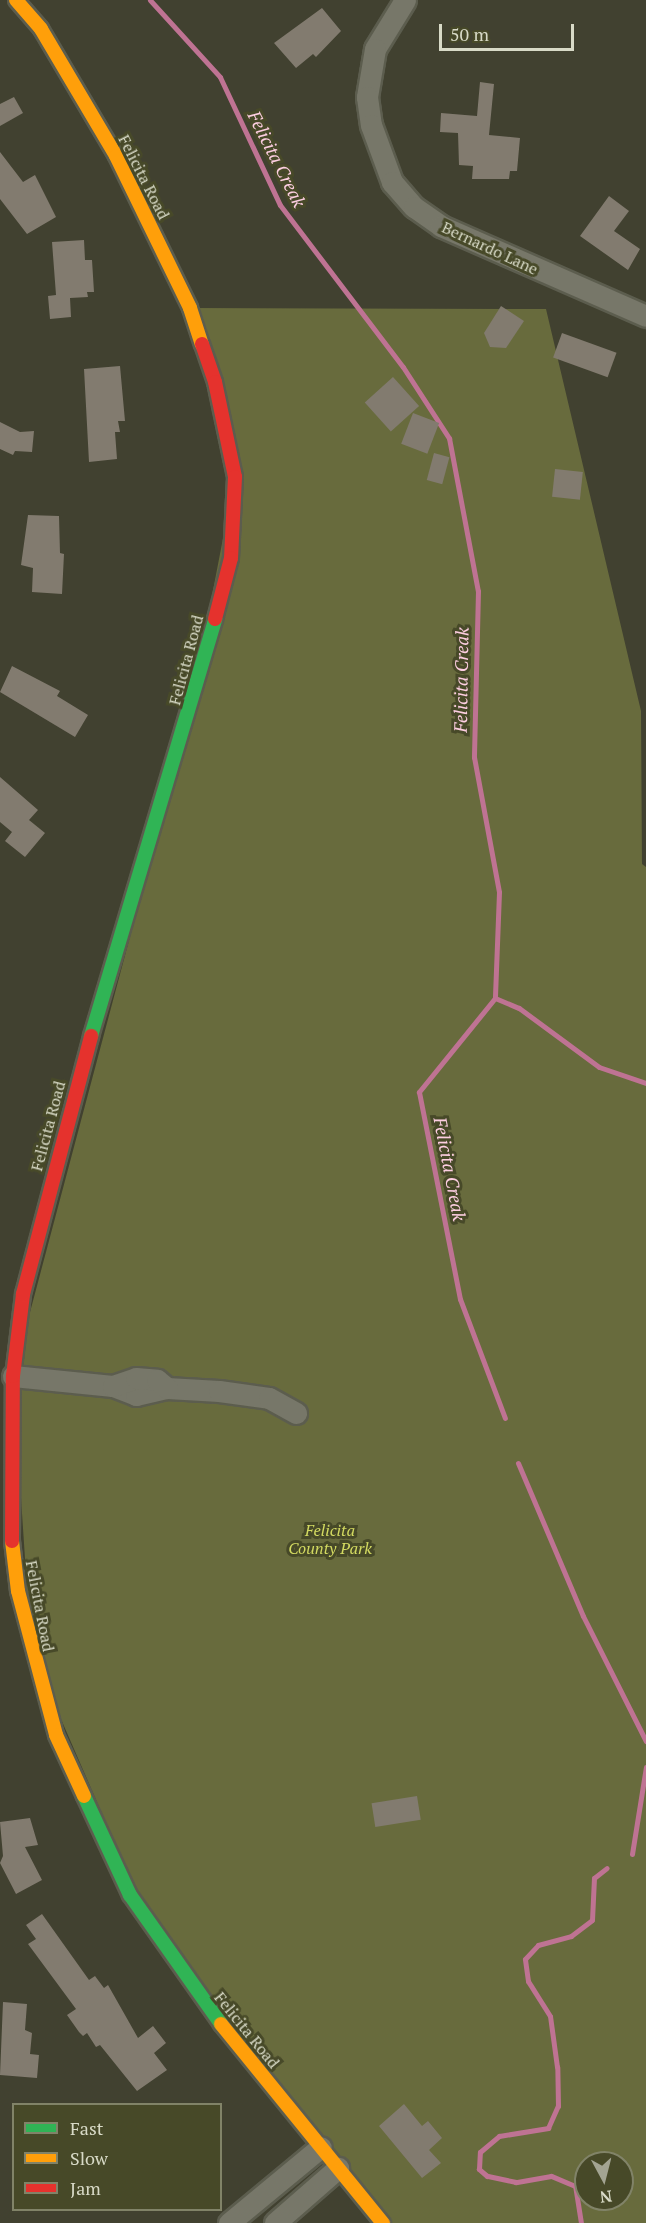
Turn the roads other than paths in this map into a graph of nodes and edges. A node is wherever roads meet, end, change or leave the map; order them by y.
1 (16, 0) edge
2 (405, 0) edge
3 (646, 316) edge
4 (7, 1375) edge
5 (296, 1413) dead end
6 (12, 1551) junction
7 (0, 1583) edge
8 (321, 2147) junction
9 (338, 2168) junction
10 (229, 2223) edge
11 (275, 2223) edge
12 (383, 2223) edge

1 - 4 main road, Felicita Road
2 - 3 street, Bernardo Lane
4 - 5 street
4 - 6 main road, Felicita Road
6 - 7 street
6 - 8 main road, Felicita Road
8 - 9 main road, Felicita Road
8 - 10 street
9 - 11 street
9 - 12 main road, Felicita Road

